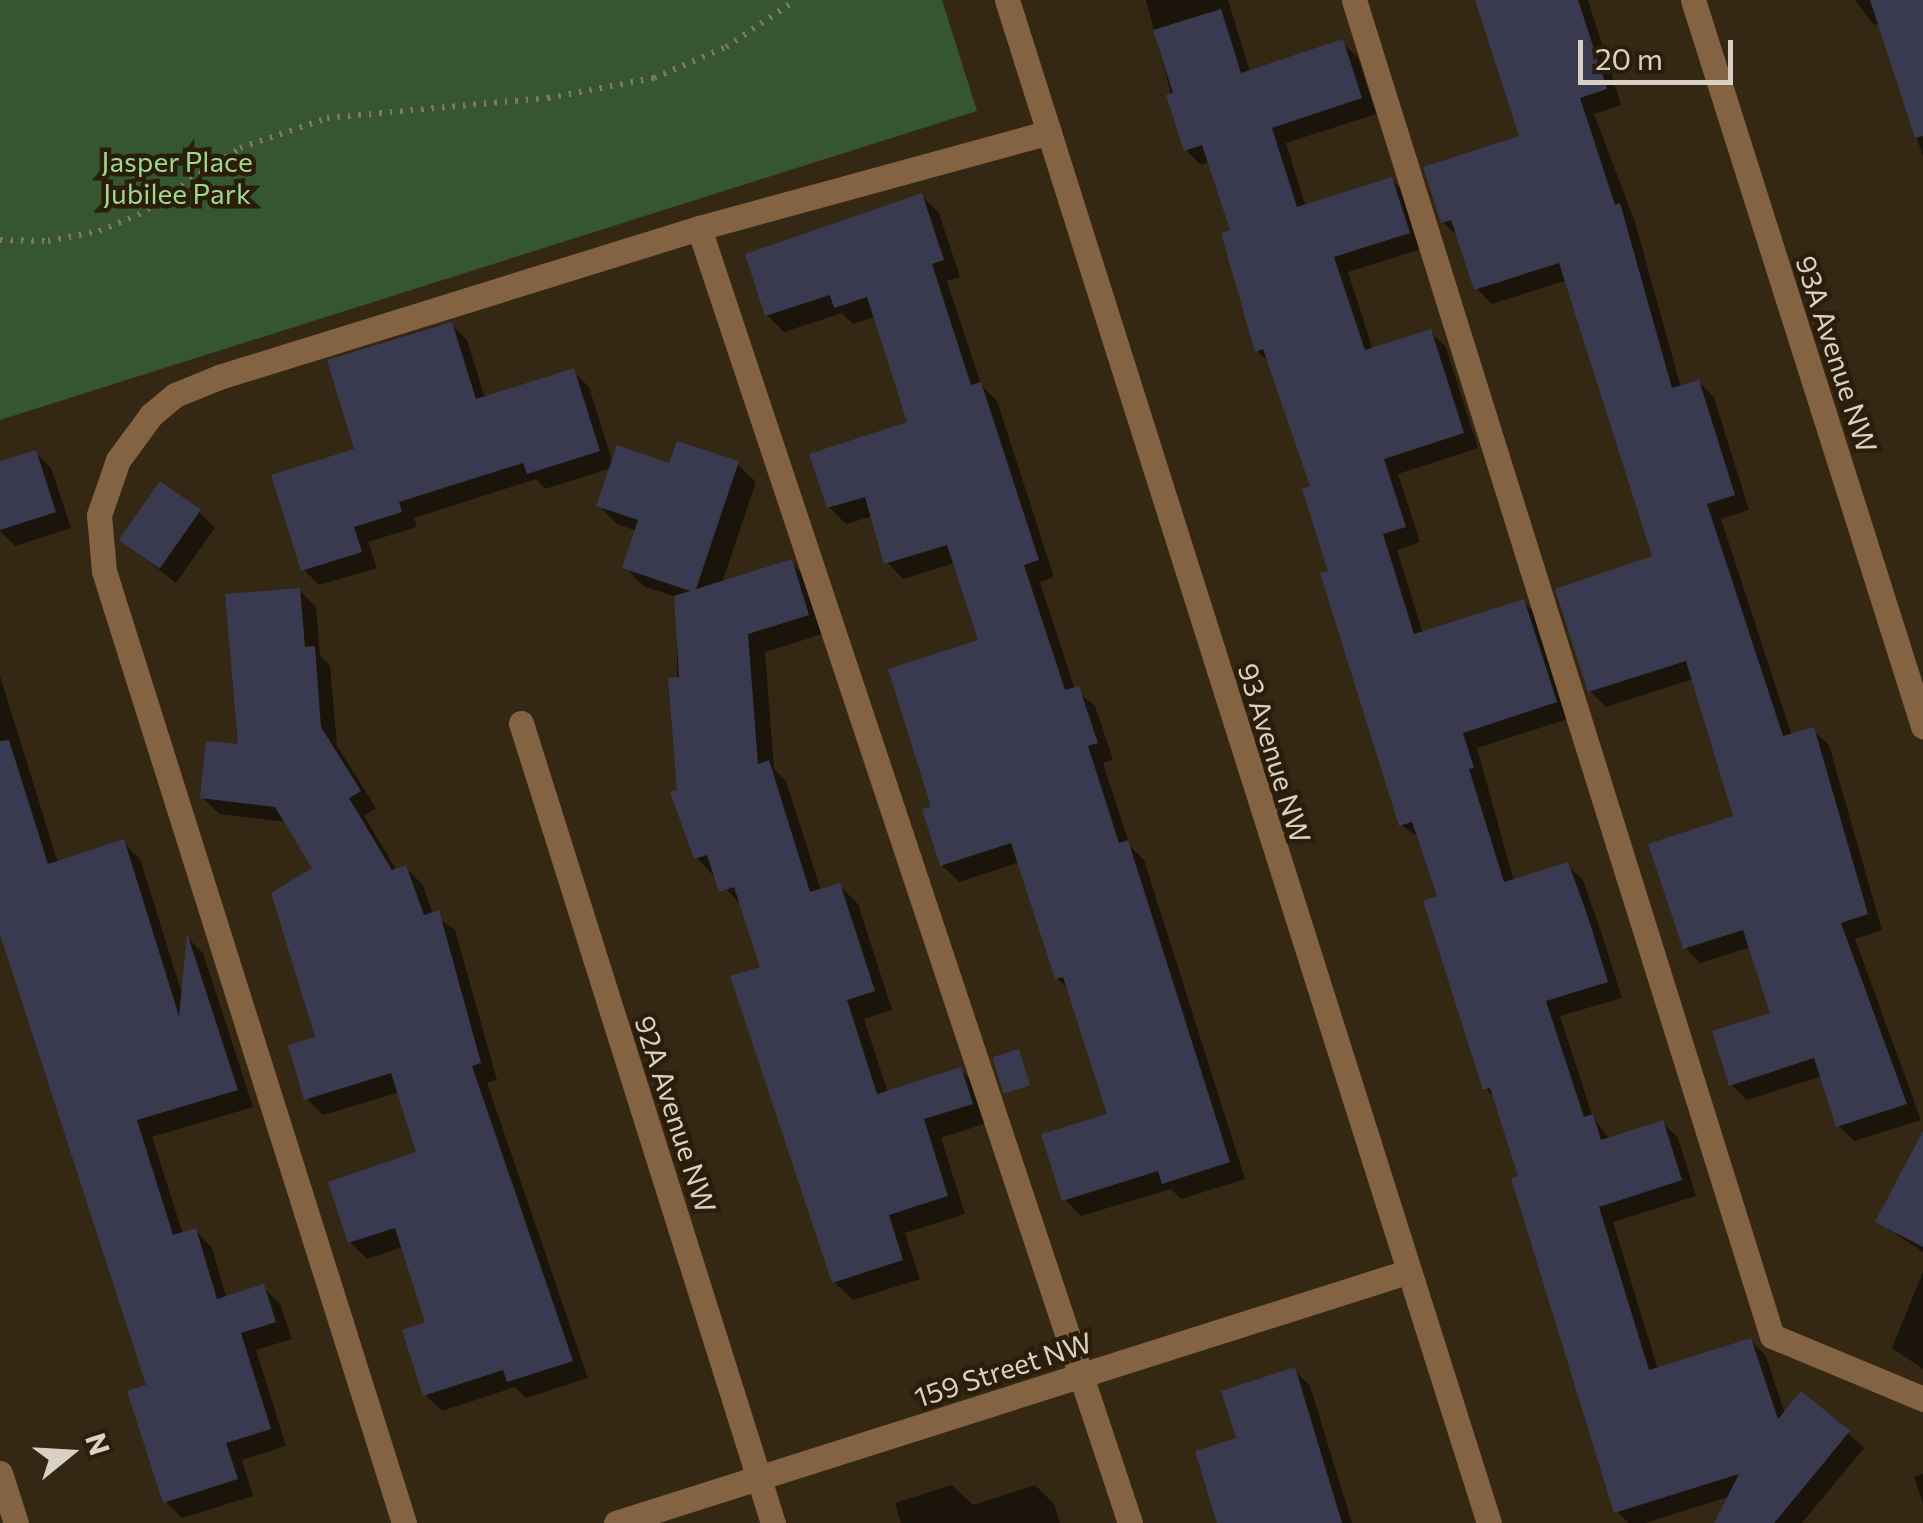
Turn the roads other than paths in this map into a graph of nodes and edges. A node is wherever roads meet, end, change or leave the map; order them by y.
1 (1008, 0) edge
2 (1354, 0) edge
3 (1693, 0) edge
4 (1048, 132) junction
5 (699, 228) junction
6 (522, 723) dead end
7 (1923, 725) edge
8 (1407, 1272) junction
9 (1084, 1374) junction
10 (1923, 1399) edge
11 (0, 1473) edge
12 (760, 1478) junction
13 (16, 1523) edge
14 (404, 1523) edge
15 (616, 1523) edge
16 (773, 1523) edge
17 (1130, 1523) edge
18 (1489, 1523) edge

1 - 4 street, 93 Avenue NW
2 - 10 street
3 - 7 street, 93A Avenue NW
4 - 5 street
4 - 8 street, 93 Avenue NW
5 - 9 street
5 - 14 street
6 - 12 street, 92A Avenue NW
8 - 9 street, 159 Street NW
8 - 18 street, 93 Avenue NW
9 - 12 street, 159 Street NW
9 - 17 street
11 - 13 street
12 - 15 street, 159 Street NW
12 - 16 street, 92A Avenue NW

